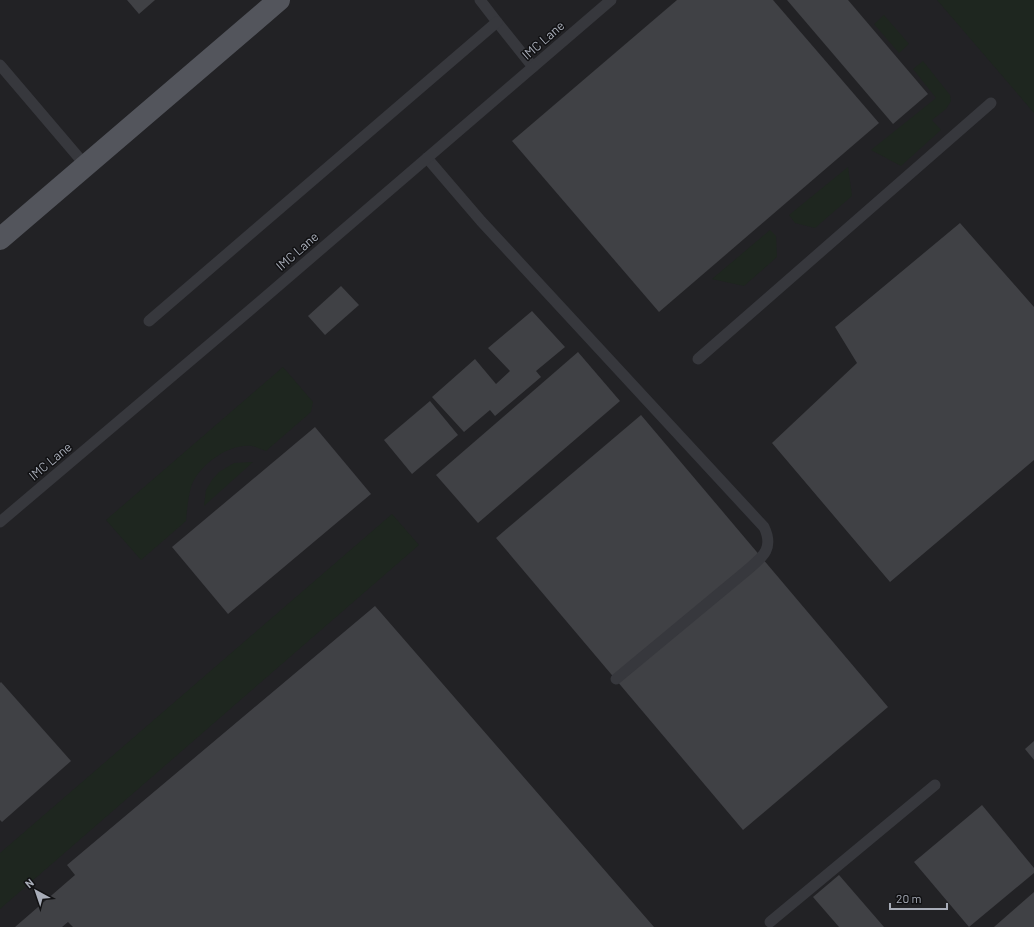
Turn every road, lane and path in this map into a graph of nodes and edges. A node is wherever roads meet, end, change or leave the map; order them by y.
1 (279, 0) edge
2 (480, 0) edge
3 (611, 0) edge
4 (496, 22) junction
5 (0, 65) edge
6 (533, 67) junction
7 (991, 103) dead end
8 (427, 158) junction
9 (86, 166) junction
10 (0, 239) edge
11 (149, 321) dead end
12 (698, 359) dead end
13 (0, 522) edge
14 (616, 678) dead end
15 (935, 785) dead end
16 (770, 922) dead end

1 - 9 main road
2 - 4 lane
3 - 6 lane, IMC Lane
4 - 6 lane
4 - 11 lane
5 - 9 lane
6 - 8 lane, IMC Lane
7 - 12 lane
8 - 13 lane, IMC Lane
8 - 14 lane
9 - 10 main road
15 - 16 lane

